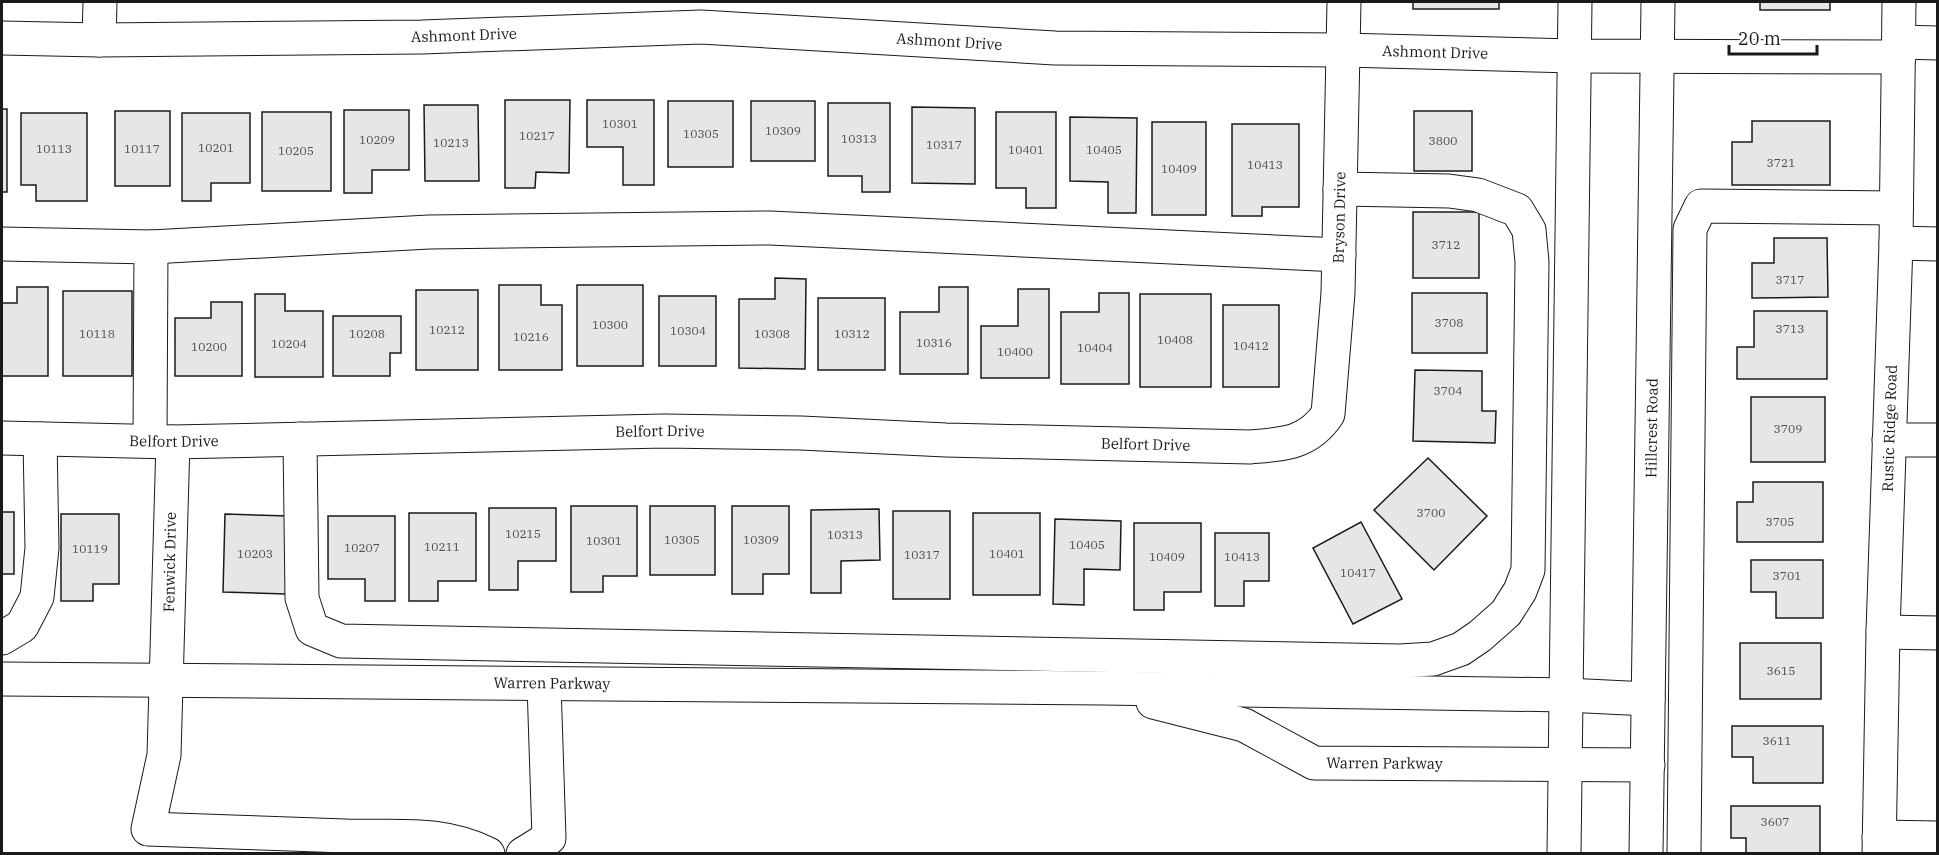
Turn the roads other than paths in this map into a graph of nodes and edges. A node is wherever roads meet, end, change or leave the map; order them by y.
1 (100, 2) edge
2 (1344, 2) edge
3 (1575, 2) edge
4 (1658, 2) edge
5 (1899, 2) edge
6 (2, 38) edge
7 (99, 40) junction
8 (1938, 43) edge
9 (1343, 50) junction
10 (1899, 50) junction
11 (1658, 55) junction
12 (1574, 56) junction
13 (1340, 189) junction
14 (1896, 208) junction
15 (1896, 243) junction
16 (2, 244) edge
17 (1938, 244) edge
18 (151, 247) junction
19 (1339, 255) junction
20 (1315, 428) joint
21 (2, 438) edge
22 (40, 439) junction
23 (300, 439) junction
24 (1889, 440) junction
25 (1938, 440) edge
26 (161, 442) junction
27 (1883, 632) junction
28 (1938, 633) edge
29 (2, 638) edge
30 (2, 679) edge
31 (167, 681) junction
32 (544, 684) junction
33 (1102, 688) junction
34 (1566, 695) junction
35 (1648, 699) junction
36 (1565, 765) junction
37 (1648, 765) junction
38 (1938, 838) edge
39 (145, 841) edge
40 (1879, 845) edge
41 (488, 854) edge
42 (523, 854) edge
43 (1564, 854) edge
44 (1646, 854) edge
45 (1684, 854) edge

1 - 7 street
2 - 9 street, Bryson Drive
3 - 12 street
4 - 11 street, Hillcrest Road
5 - 10 street, Rustic Ridge Road
6 - 7 street, Ashmont Drive
7 - 9 street, Ashmont Drive
8 - 10 street, Ashmont Drive
9 - 12 street, Ashmont Drive
9 - 13 street, Bryson Drive
10 - 11 street, Ashmont Drive
10 - 14 street, Rustic Ridge Road
11 - 12 street, Ashmont Drive
11 - 35 street, Hillcrest Road
12 - 34 street
13 - 19 street, Bryson Drive
13 - 23 street
14 - 15 street, Rustic Ridge Road
14 - 45 street
15 - 17 street
15 - 24 street, Rustic Ridge Road
16 - 18 street
18 - 19 street
18 - 26 street, Fenwick Drive
19 - 20 street, Bryson Drive
20 - 23 street, Belfort Drive
21 - 22 street, Belfort Drive
22 - 26 street, Belfort Drive
22 - 29 street
23 - 26 street, Belfort Drive
24 - 25 street
24 - 27 street, Rustic Ridge Road
26 - 31 street, Fenwick Drive
27 - 28 street
27 - 40 street, Rustic Ridge Road
30 - 31 street, Warren Parkway
31 - 32 street, Warren Parkway
31 - 39 street, Fenwick Drive
32 - 33 street, Warren Parkway
32 - 42 street
33 - 34 street, Warren Parkway
33 - 36 street, Warren Parkway
34 - 35 street, Warren Parkway
34 - 36 street
35 - 37 street, Hillcrest Road
36 - 37 street, Warren Parkway
36 - 43 street
37 - 44 street, Hillcrest Road
38 - 40 street
39 - 41 street

